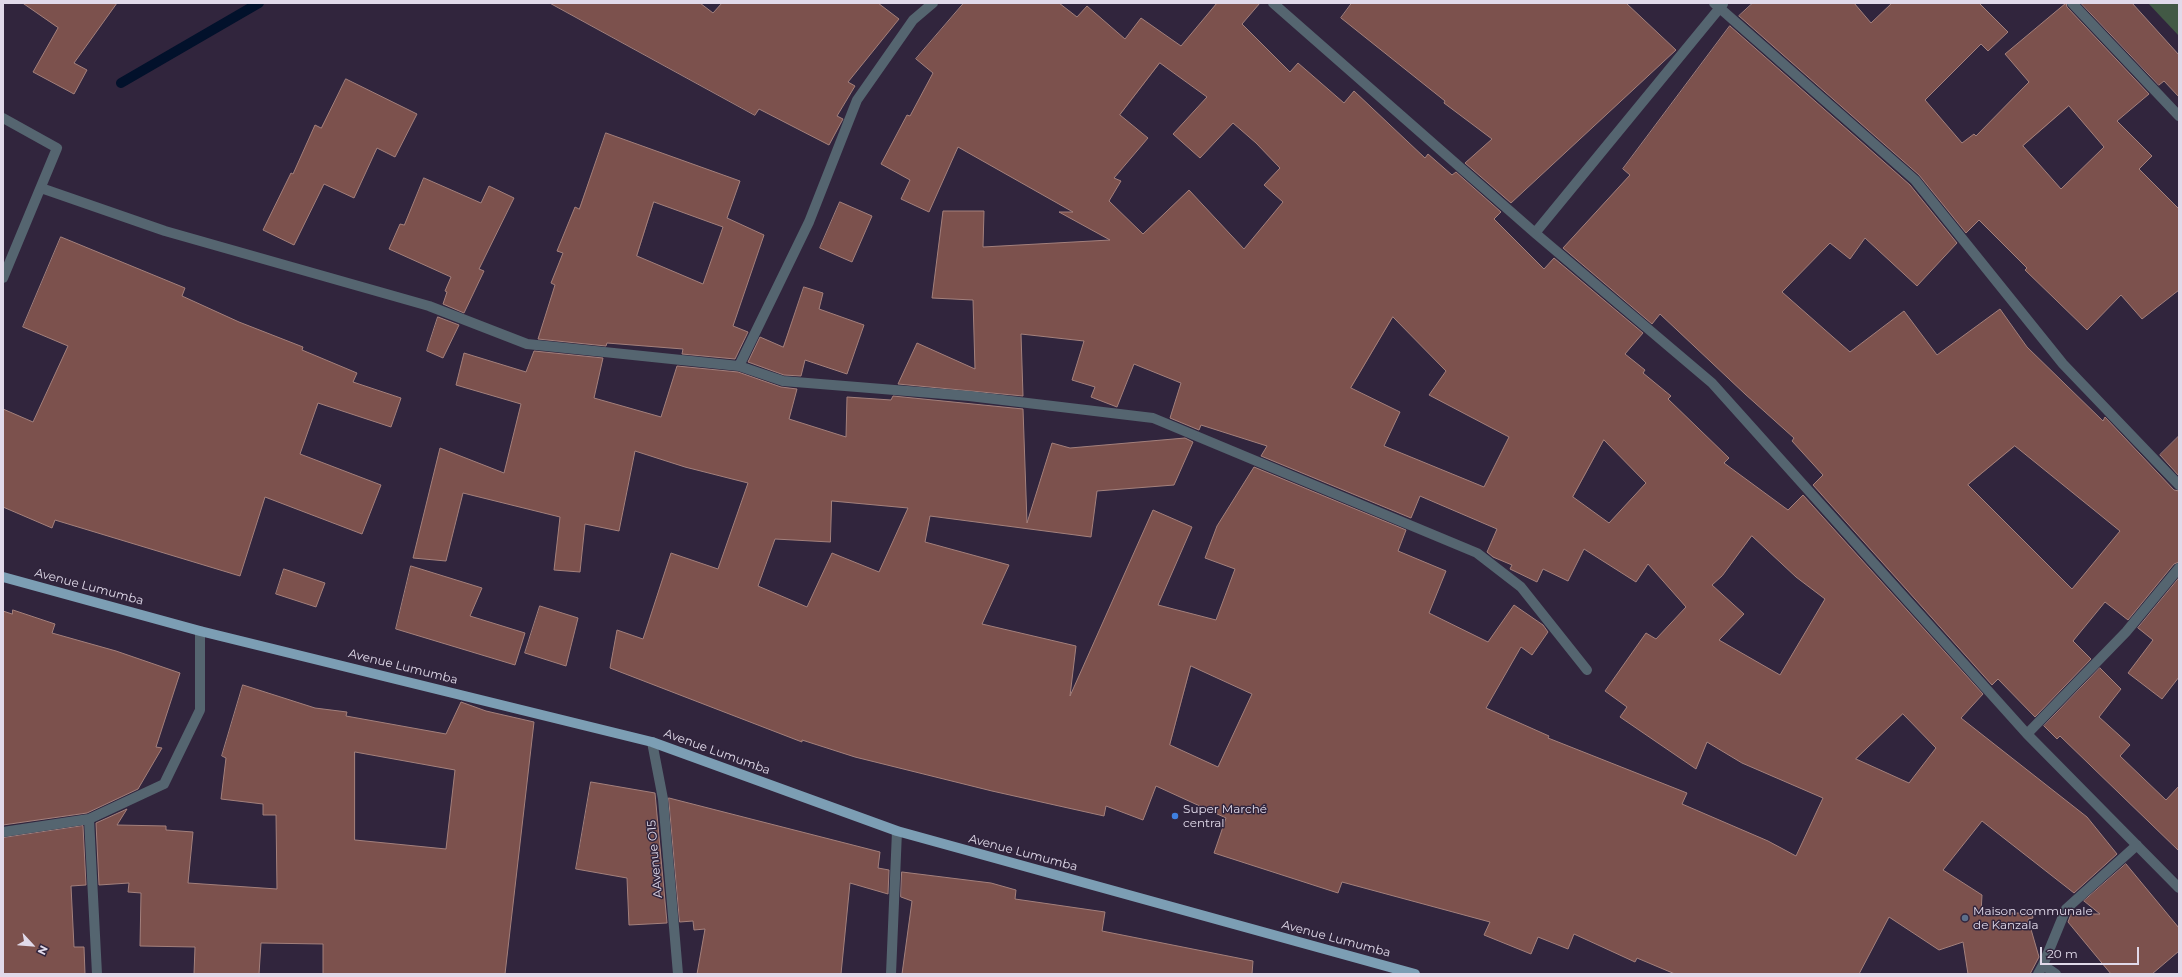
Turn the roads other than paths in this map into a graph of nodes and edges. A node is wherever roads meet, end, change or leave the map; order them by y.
1 (933, 3) edge
2 (1273, 3) edge
3 (2072, 3) edge
4 (1719, 5) edge
5 (2179, 116) edge
6 (3, 118) edge
7 (41, 188) junction
8 (1535, 233) junction
9 (3, 278) edge
10 (739, 366) junction
11 (2179, 485) edge
12 (2179, 568) edge
13 (3, 577) edge
14 (200, 631) junction
15 (1587, 670) dead end
16 (2027, 734) junction
17 (652, 742) junction
18 (89, 819) junction
19 (897, 831) junction
20 (3, 832) edge
21 (2137, 845) junction
22 (2179, 888) edge
23 (2040, 969) edge
24 (97, 974) edge
25 (678, 974) edge
26 (891, 974) edge
27 (1415, 974) edge
28 (2056, 974) edge

1 - 10 street
2 - 8 street
3 - 5 street
4 - 8 street
4 - 11 street
6 - 7 street
7 - 9 street
7 - 10 street
8 - 16 street
10 - 15 street
12 - 16 street
13 - 14 main road, Avenue Lumumba
14 - 17 main road, Avenue Lumumba
14 - 18 street
16 - 21 street
17 - 19 main road, Avenue Lumumba
17 - 25 street, AAvenue O15
18 - 20 street
18 - 24 street
19 - 26 street
19 - 27 main road, Avenue Lumumba
21 - 22 street
21 - 23 street
23 - 28 street

